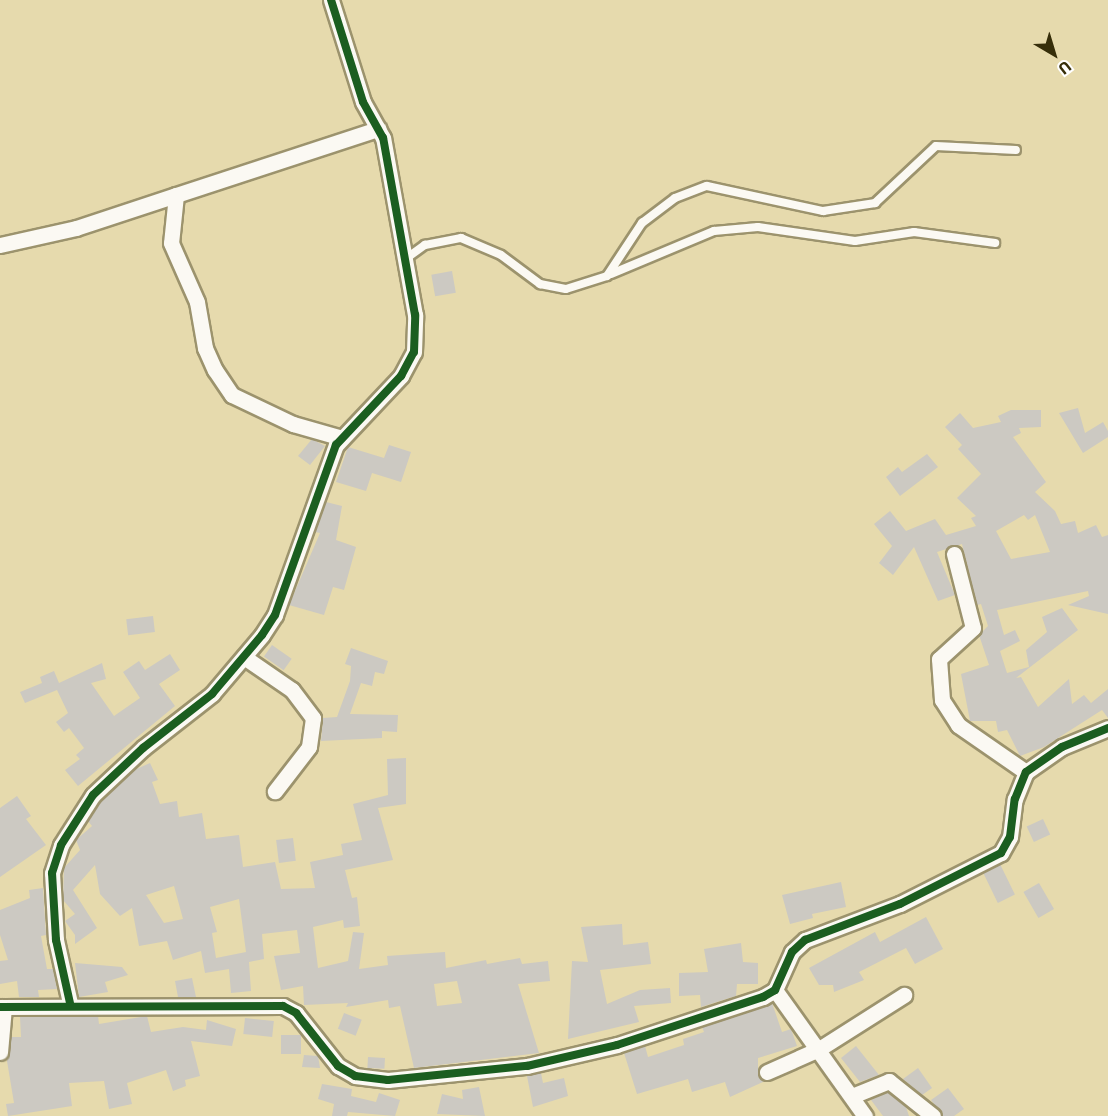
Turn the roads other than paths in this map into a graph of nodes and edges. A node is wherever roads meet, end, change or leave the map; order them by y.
1 (331, 0) edge
2 (378, 129) junction
3 (1016, 150) dead end
4 (176, 195) junction
5 (995, 243) dead end
6 (0, 244) edge
7 (402, 261) junction
8 (606, 276) junction
9 (342, 438) junction
10 (954, 554) dead end
11 (244, 657) junction
12 (1108, 728) edge
13 (1026, 772) junction
14 (275, 791) dead end
15 (775, 990) junction
16 (903, 995) dead end
17 (70, 1004) junction
18 (2, 1007) edge
19 (819, 1049) junction
20 (0, 1052) edge
21 (767, 1072) dead end
22 (852, 1096) junction
23 (865, 1116) edge
24 (933, 1116) edge

1 - 2 street
2 - 4 street
2 - 7 street
3 - 8 lane
4 - 6 street
4 - 9 street
5 - 8 lane
7 - 8 lane
7 - 9 street
9 - 11 street
10 - 13 street
11 - 14 street
11 - 17 street
12 - 13 street
13 - 15 street
15 - 17 street
15 - 19 street
16 - 19 street
17 - 18 street
18 - 20 street
19 - 21 street
19 - 22 street
22 - 23 street
22 - 24 street

